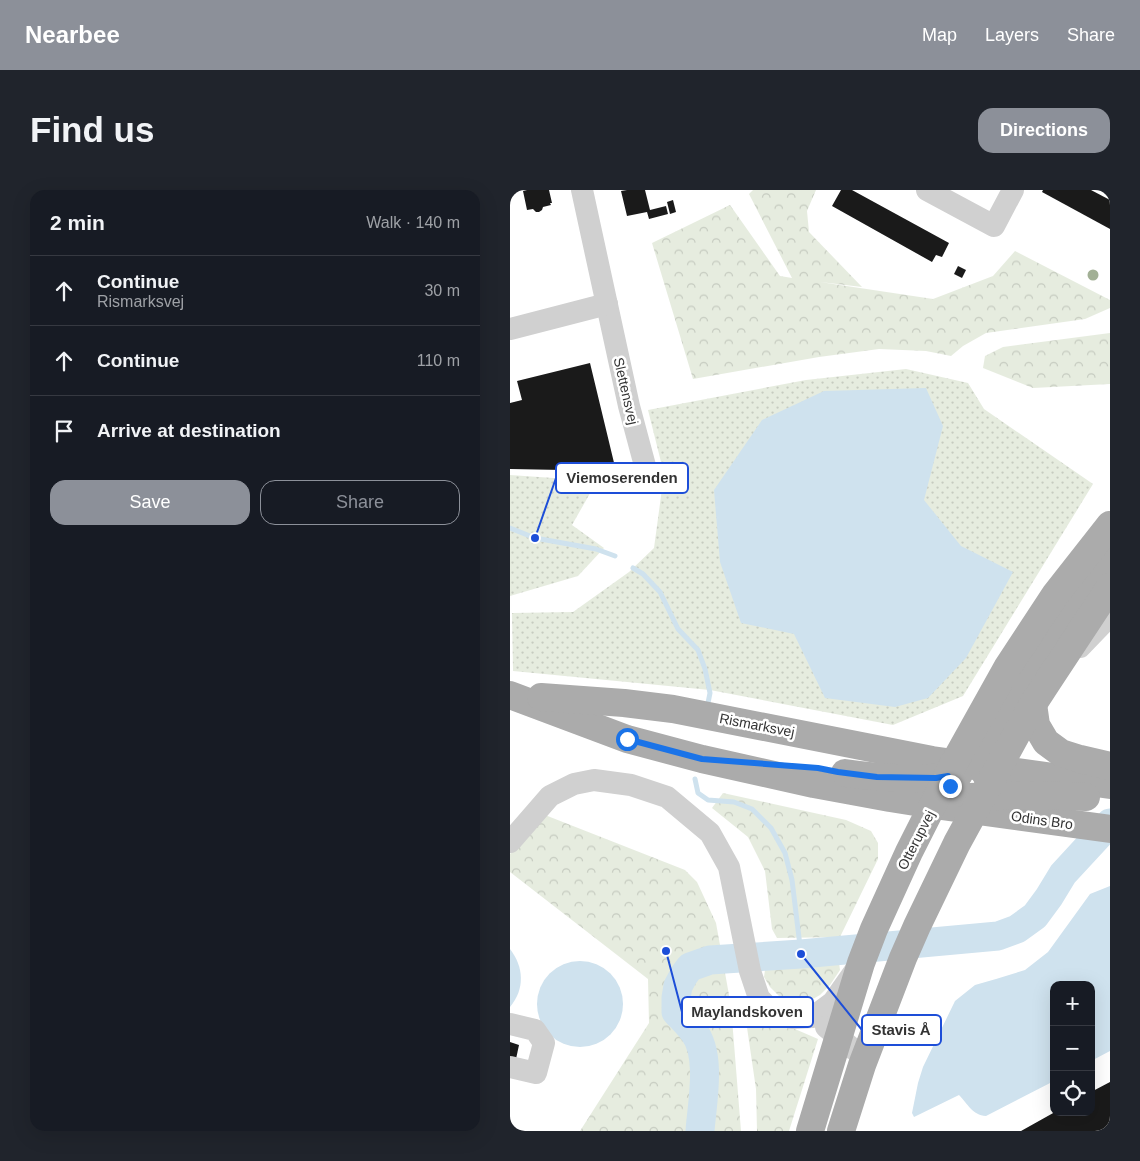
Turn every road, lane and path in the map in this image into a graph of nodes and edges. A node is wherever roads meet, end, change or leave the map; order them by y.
1 (582, 190) edge
2 (927, 190) edge
3 (1013, 190) edge
4 (960, 198) edge
5 (607, 304) junction
6 (510, 329) edge
7 (648, 477) dead end
8 (1110, 525) edge
9 (1110, 553) edge
10 (1110, 587) edge
11 (1110, 616) edge
12 (1061, 661) junction
13 (512, 695) edge
14 (1033, 704) junction
15 (1110, 766) edge
16 (963, 787) junction
17 (1108, 794) edge
18 (1110, 829) edge
19 (510, 842) edge
20 (897, 927) junction
21 (883, 961) junction
22 (813, 1017) junction
23 (510, 1024) edge
24 (845, 1042) junction
25 (510, 1067) edge
26 (810, 1131) edge
27 (840, 1131) edge

1 - 5 street, Slettensvej
2 - 4 street
3 - 4 street
5 - 6 street
5 - 7 street, Slettensvej
8 - 16 main road, Otterupvej
9 - 16 main road
10 - 12 main road, Otterupvej
11 - 12 street
12 - 14 main road, Otterupvej
13 - 16 main road, Rismarksvej
13 - 16 main road, Rismarksvej
14 - 15 main road
14 - 16 main road, Otterupvej
16 - 17 main road
16 - 18 main road, Odins Bro
16 - 20 main road, Otterupvej
16 - 20 main road, Otterupvej
19 - 22 street
20 - 21 main road, Otterupvej
20 - 21 main road, Otterupvej
21 - 22 street
21 - 24 main road, Otterupvej
21 - 27 main road, Otterupvej
22 - 24 street
23 - 25 street
24 - 26 main road, Otterupvej
24 - 27 main road

